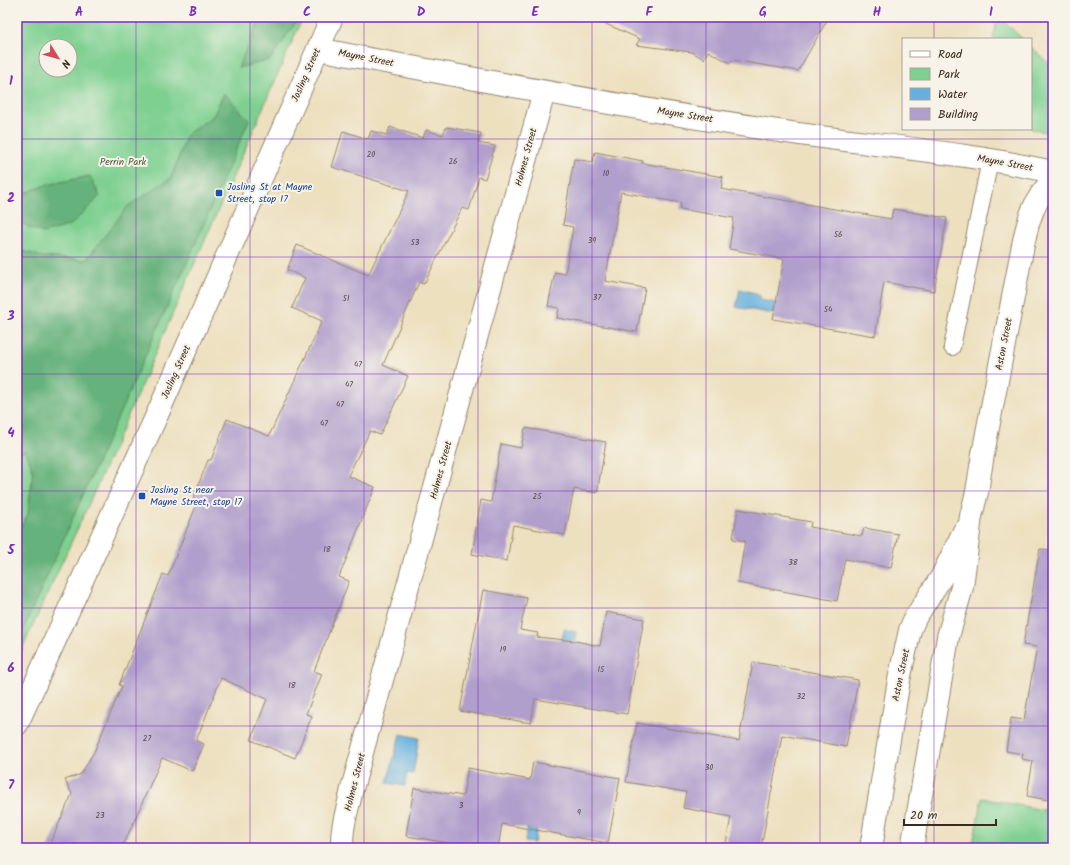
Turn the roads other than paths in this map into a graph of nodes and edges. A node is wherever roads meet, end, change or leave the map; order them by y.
1 (332, 17) edge
2 (318, 49) junction
3 (544, 92) junction
4 (990, 160) junction
5 (1053, 172) edge
6 (1053, 180) edge
7 (952, 348) dead end
8 (971, 516) junction
9 (17, 724) edge
10 (343, 848) edge
11 (871, 848) edge
12 (912, 848) edge

1 - 2 street, Josling Street
2 - 3 street, Mayne Street
2 - 9 street, Josling Street
3 - 4 street, Mayne Street
3 - 10 street, Holmes Street
4 - 5 street, Mayne Street
4 - 7 lane
6 - 8 street, Aston Street
8 - 11 street, Aston Street
8 - 12 street, Aston Street

